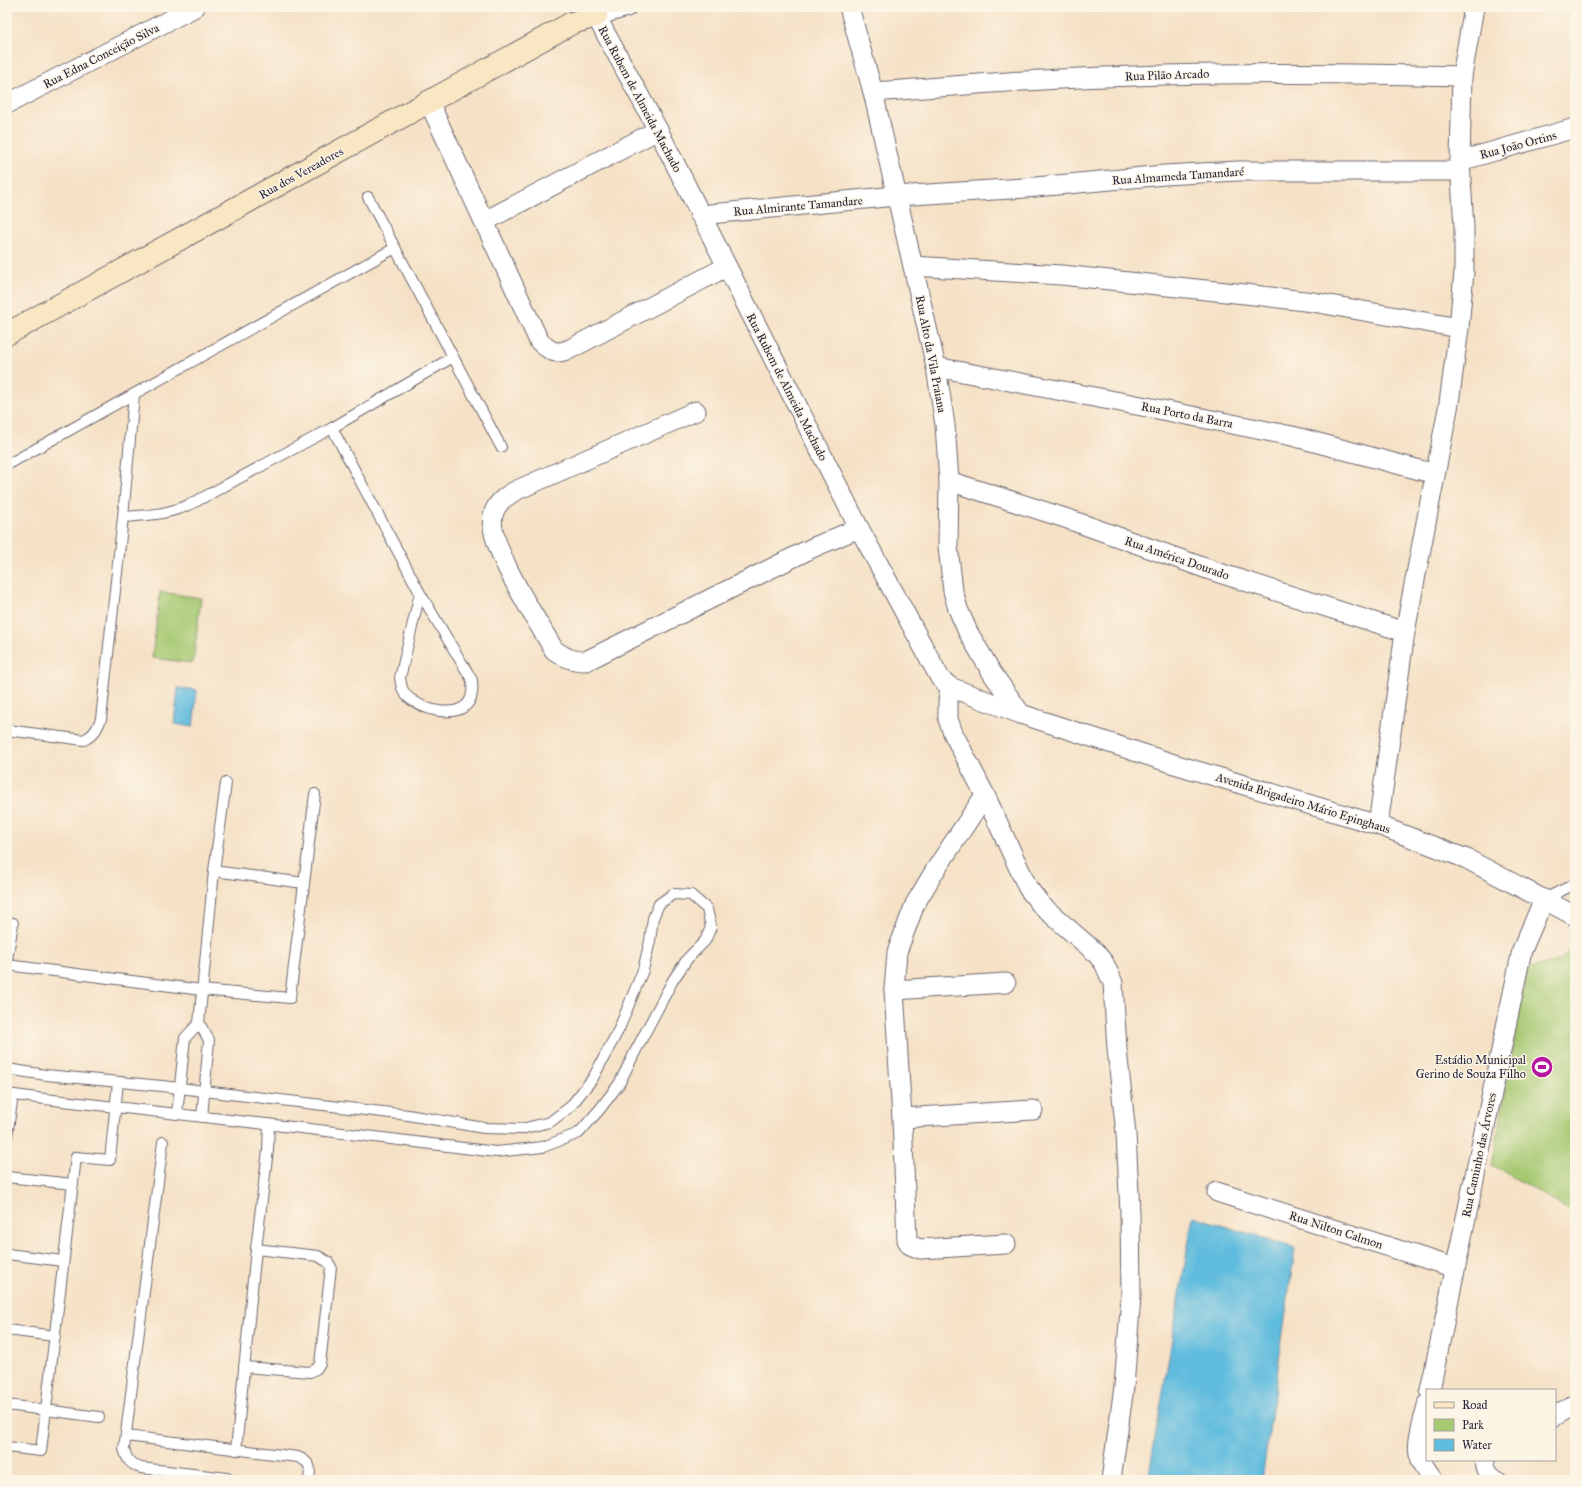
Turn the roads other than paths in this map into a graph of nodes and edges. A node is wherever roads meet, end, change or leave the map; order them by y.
1 (195, 7) edge
2 (626, 7) edge
3 (849, 7) edge
4 (1474, 7) edge
5 (595, 12) edge
6 (1462, 76) junction
7 (873, 92) junction
8 (429, 102) junction
9 (7, 104) edge
10 (1575, 128) edge
11 (658, 130) junction
12 (1460, 166) junction
13 (896, 196) junction
14 (368, 197) dead end
15 (700, 215) junction
16 (485, 221) junction
17 (395, 248) junction
18 (913, 266) junction
19 (726, 267) junction
20 (1460, 328) junction
21 (7, 334) edge
22 (453, 357) junction
23 (936, 367) junction
24 (134, 394) junction
25 (696, 411) dead end
26 (332, 428) junction
27 (501, 447) dead end
28 (7, 465) edge
29 (1435, 474) junction
30 (949, 481) junction
31 (123, 517) junction
32 (859, 528) junction
33 (420, 593) junction
34 (1405, 632) junction
35 (950, 687) junction
36 (1020, 714) junction
37 (7, 730) edge
38 (226, 783) dead end
39 (315, 794) dead end
40 (985, 796) junction
41 (1378, 825) junction
42 (214, 871) junction
43 (304, 883) junction
44 (1575, 884) edge
45 (1544, 899) junction
46 (1575, 916) edge
47 (13, 923) dead end
48 (7, 960) edge
49 (7, 965) edge
50 (1006, 983) dead end
51 (202, 990) junction
52 (894, 990) junction
53 (199, 1023) junction
54 (7, 1069) edge
55 (118, 1082) junction
56 (179, 1089) junction
57 (204, 1092) junction
58 (9, 1098) edge
59 (116, 1107) junction
60 (1033, 1110) dead end
61 (177, 1114) junction
62 (202, 1116) junction
63 (902, 1118) junction
64 (269, 1124) junction
65 (7, 1136) edge
66 (163, 1142) dead end
67 (7, 1177) edge
68 (73, 1184) junction
69 (1217, 1192) dead end
70 (1006, 1244) dead end
71 (256, 1249) junction
72 (7, 1254) edge
73 (64, 1261) junction
74 (1455, 1268) junction
75 (7, 1330) edge
76 (54, 1336) junction
77 (244, 1367) junction
78 (1430, 1389) edge
79 (1575, 1404) edge
80 (7, 1405) edge
81 (46, 1410) junction
82 (1426, 1410) edge
83 (1556, 1415) edge
84 (99, 1417) dead end
85 (126, 1436) junction
86 (7, 1447) edge
87 (236, 1450) junction
88 (1485, 1461) edge
89 (227, 1478) dead end
90 (309, 1480) edge
91 (1111, 1480) edge
92 (1433, 1480) edge
93 (1497, 1480) edge

1 - 9 street, Rua Edna Conceição Silva
2 - 5 street
3 - 7 street, Rua Alto da Vila Praiana
4 - 6 street
5 - 8 street, Rua dos Vereadores
5 - 11 street, Rua Rubem de Almeida Machado
6 - 7 street, Rua Pilão Arcado
6 - 12 street
7 - 13 street, Rua Alto da Vila Praiana
8 - 16 street
8 - 21 street, Rua dos Vereadores
10 - 12 street, Rua João Ortins
11 - 15 street, Rua Rubem de Almeida Machado
11 - 16 street
12 - 13 street, Rua Almameda Tamandaré
12 - 20 street
13 - 15 street, Rua Almirante Tamandare
13 - 18 street, Rua Alto da Vila Praiana
14 - 17 lane
15 - 19 street, Rua Rubem de Almeida Machado
16 - 19 street
17 - 22 lane
17 - 24 lane
18 - 20 street
18 - 23 street, Rua Alto da Vila Praiana
19 - 32 street, Rua Rubem de Almeida Machado
20 - 29 street
22 - 26 lane
22 - 27 lane
23 - 29 street, Rua Porto da Barra
23 - 30 street, Rua Alto da Vila Praiana
24 - 28 lane
24 - 31 lane
25 - 32 street
26 - 31 lane
26 - 33 lane
29 - 34 street
30 - 34 street, Rua América Dourado
30 - 36 street, Rua Alto da Vila Praiana
31 - 37 lane
32 - 35 street, Rua Rubem de Almeida Machado
33 - 33 lane
34 - 41 street
35 - 36 street, Rua Rubem de Almeida Machado
35 - 40 street
36 - 41 street, Avenida Brigadeiro Mário Epinghaus
38 - 42 lane
39 - 43 lane
40 - 52 street
40 - 91 street
41 - 45 street, Avenida Brigadeiro Mário Epinghaus
42 - 43 lane
42 - 51 lane
43 - 51 lane
44 - 45 lane
45 - 46 street, Avenida Brigadeiro Mário Epinghaus
45 - 74 street, Rua Caminho das Árvores
47 - 48 lane
49 - 51 lane
50 - 52 street
51 - 53 lane
52 - 63 street
53 - 56 lane
53 - 57 lane
54 - 55 lane
55 - 56 lane
55 - 59 lane
56 - 57 lane
56 - 61 lane
57 - 62 lane
57 - 64 lane
58 - 59 lane
58 - 65 lane
59 - 61 lane
59 - 68 lane
60 - 63 street
61 - 62 lane
62 - 64 lane
63 - 70 street
64 - 71 lane
66 - 85 lane
67 - 68 lane
68 - 73 lane
69 - 74 street, Rua Nilton Calmon
71 - 77 lane
71 - 77 lane
72 - 73 lane
73 - 76 lane
74 - 78 street, Rua Caminho das Árvores
75 - 76 lane
76 - 81 lane
77 - 87 lane
79 - 83 street
80 - 81 lane
81 - 84 lane
81 - 86 lane
82 - 92 street
85 - 87 lane
85 - 89 lane
87 - 90 lane
88 - 93 street

